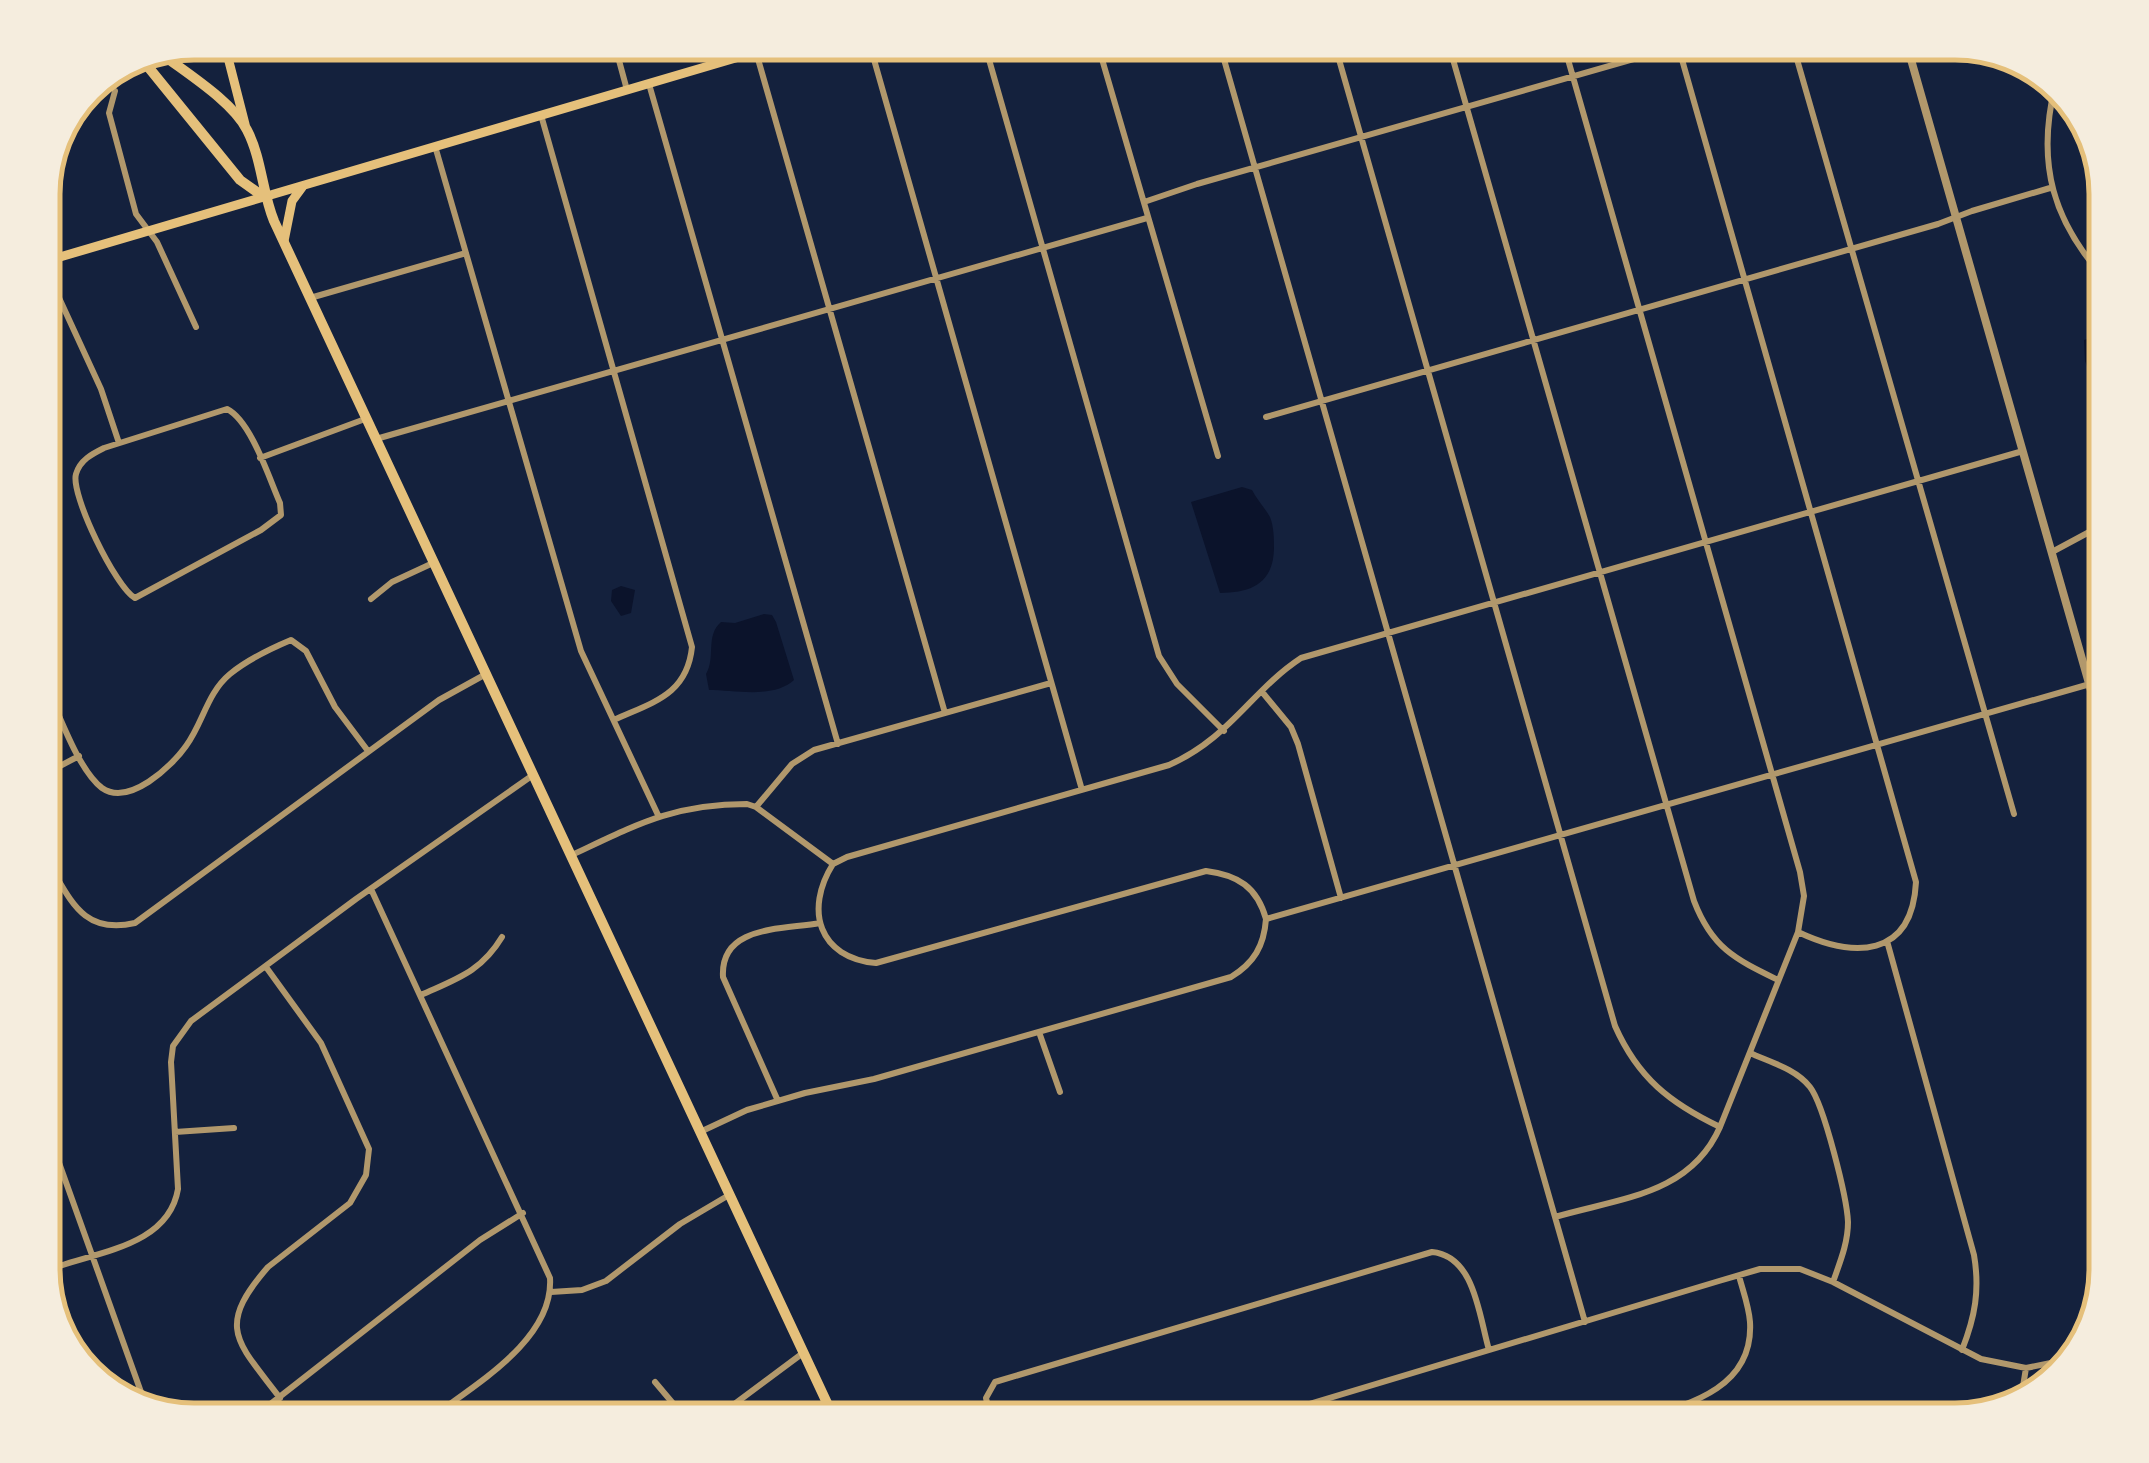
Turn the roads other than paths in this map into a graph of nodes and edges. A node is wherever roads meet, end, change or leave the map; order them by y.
1 (229, 60) edge
2 (619, 60) edge
3 (729, 60) edge
4 (758, 60) edge
5 (873, 60) edge
6 (989, 60) edge
7 (1103, 60) edge
8 (1224, 60) edge
9 (1339, 60) edge
10 (1453, 60) edge
11 (1568, 60) edge
12 (1629, 60) edge
13 (1682, 60) edge
14 (1797, 60) edge
15 (1911, 60) edge
16 (172, 62) edge
17 (149, 68) edge
18 (1573, 77) junction
19 (649, 84) junction
20 (627, 90) junction
21 (115, 91) dead end
22 (2053, 103) edge
23 (1467, 107) junction
24 (541, 115) junction
25 (246, 127) junction
26 (1361, 137) junction
27 (435, 146) junction
28 (1255, 167) junction
29 (305, 184) junction
30 (2050, 188) junction
31 (264, 197) junction
32 (1144, 202) junction
33 (1956, 217) junction
34 (1147, 218) junction
35 (148, 231) junction
36 (284, 244) junction
37 (1042, 248) junction
38 (1851, 249) junction
39 (466, 254) junction
40 (60, 257) edge
41 (2089, 261) edge
42 (936, 279) junction
43 (1745, 280) junction
44 (310, 298) junction
45 (60, 299) edge
46 (830, 309) junction
47 (1639, 310) junction
48 (196, 327) dead end
49 (722, 340) junction
50 (1533, 340) junction
51 (614, 370) junction
52 (1427, 370) junction
53 (1322, 400) junction
54 (508, 401) junction
55 (1266, 417) dead end
56 (366, 418) junction
57 (375, 440) junction
58 (119, 443) junction
59 (2023, 452) junction
60 (1218, 456) dead end
61 (260, 458) junction
62 (1917, 482) junction
63 (1812, 512) junction
64 (2089, 532) edge
65 (1706, 542) junction
66 (2052, 552) junction
67 (433, 563) junction
68 (1600, 572) junction
69 (371, 599) dead end
70 (1494, 603) junction
71 (1388, 633) junction
72 (486, 674) junction
73 (2089, 681) edge
74 (1051, 683) junction
75 (2089, 684) edge
76 (1264, 693) junction
77 (945, 713) junction
78 (1984, 714) junction
79 (60, 716) edge
80 (614, 720) junction
81 (1224, 731) junction
82 (838, 744) junction
83 (1878, 744) junction
84 (368, 751) junction
85 (79, 756) junction
86 (60, 766) edge
87 (533, 775) junction
88 (1772, 775) junction
89 (1082, 790) junction
90 (1666, 805) junction
91 (756, 807) junction
92 (2014, 814) dead end
93 (658, 815) junction
94 (1560, 836) junction
95 (570, 856) junction
96 (833, 864) junction
97 (1455, 866) junction
98 (60, 885) edge
99 (371, 889) junction
100 (1341, 898) junction
101 (1266, 919) junction
102 (820, 923) junction
103 (1798, 932) junction
104 (502, 937) dead end
105 (1887, 941) junction
106 (266, 967) junction
107 (1778, 980) junction
108 (421, 995) junction
109 (1040, 1032) junction
110 (1750, 1054) junction
111 (1060, 1092) dead end
112 (778, 1102) junction
113 (1720, 1127) junction
114 (234, 1128) dead end
115 (175, 1132) junction
116 (699, 1132) junction
117 (60, 1171) edge
118 (728, 1195) junction
119 (523, 1214) junction
120 (1555, 1216) junction
121 (92, 1254) junction
122 (60, 1266) edge
123 (1739, 1276) junction
124 (1833, 1282) junction
125 (551, 1292) junction
126 (1585, 1322) junction
127 (1489, 1350) junction
128 (1962, 1350) junction
129 (803, 1353) junction
130 (2050, 1363) edge
131 (2026, 1368) junction
132 (655, 1382) dead end
133 (2024, 1383) edge
134 (141, 1392) edge
135 (280, 1398) junction
136 (273, 1403) edge
137 (450, 1403) edge
138 (673, 1403) edge
139 (736, 1403) edge
140 (827, 1403) edge
141 (987, 1403) edge
142 (1313, 1403) edge
143 (1694, 1403) edge

1 - 25 main road
2 - 20 street
3 - 19 main road
4 - 46 street
5 - 42 street
6 - 37 street
7 - 32 street
8 - 28 street
9 - 26 street
10 - 23 street
11 - 18 street
12 - 18 street
13 - 43 street
14 - 38 street
15 - 33 street
16 - 25 main road
17 - 31 main road
18 - 23 street
18 - 47 street
19 - 20 main road
19 - 49 street
20 - 24 main road
21 - 35 street
22 - 30 street
23 - 26 street
23 - 50 street
24 - 27 main road
24 - 51 street
25 - 31 main road
26 - 28 street
26 - 52 street
27 - 29 main road
27 - 39 street
28 - 32 street
28 - 53 street
29 - 31 main road
29 - 36 main road
30 - 33 street
30 - 41 street
31 - 35 main road
31 - 36 main road
32 - 34 street
33 - 38 street
33 - 59 street
34 - 37 street
34 - 60 street
35 - 40 main road
35 - 48 street
36 - 44 main road
37 - 42 street
37 - 81 street
38 - 43 street
38 - 62 street
39 - 44 street
39 - 54 street
42 - 46 street
42 - 74 street
43 - 47 street
43 - 63 street
44 - 56 main road
45 - 58 street
46 - 49 street
46 - 77 street
47 - 50 street
47 - 65 street
49 - 51 street
49 - 82 street
50 - 52 street
50 - 68 street
51 - 54 street
51 - 80 street
52 - 53 street
52 - 70 street
53 - 55 street
53 - 71 street
54 - 57 street
54 - 80 street
56 - 57 main road
56 - 61 street
57 - 67 main road
58 - 61 street
58 - 61 street
59 - 62 street
59 - 66 street
62 - 63 street
62 - 78 street
63 - 65 street
63 - 83 street
64 - 66 street
65 - 68 street
65 - 88 street
66 - 73 street
67 - 69 street
67 - 72 main road
68 - 70 street
68 - 90 street
70 - 71 street
70 - 94 street
71 - 76 street
71 - 97 street
72 - 84 street
72 - 87 main road
74 - 77 street
74 - 89 street
75 - 78 street
76 - 81 street
76 - 100 street
77 - 82 street
78 - 83 street
78 - 92 street
79 - 85 street
80 - 93 street
81 - 89 street
82 - 91 street
83 - 88 street
83 - 105 street
84 - 85 street
84 - 98 street
85 - 86 street
87 - 95 main road
87 - 99 street
88 - 90 street
88 - 103 street
89 - 96 street
90 - 94 street
90 - 107 street
91 - 93 street
91 - 96 street
93 - 95 street
94 - 97 street
94 - 113 street
95 - 116 main road
96 - 102 street
97 - 100 street
97 - 120 street
99 - 106 street
99 - 108 street
100 - 101 street
101 - 102 street
101 - 109 street
102 - 112 street
103 - 105 street
103 - 107 street
104 - 108 street
105 - 128 street
106 - 115 street
106 - 135 street
107 - 110 street
108 - 119 street
109 - 111 street
109 - 112 street
110 - 113 street
110 - 124 street
112 - 116 street
113 - 120 street
114 - 115 street
115 - 121 street
116 - 118 main road
117 - 121 street
118 - 125 street
118 - 129 main road
119 - 125 street
119 - 135 street
120 - 126 street
121 - 122 street
121 - 134 street
123 - 124 street
123 - 126 street
123 - 143 street
124 - 128 street
125 - 137 street
126 - 127 street
127 - 141 street
127 - 142 street
128 - 131 street
129 - 139 street
129 - 140 main road
130 - 131 street
131 - 133 street
132 - 138 street
135 - 136 street

